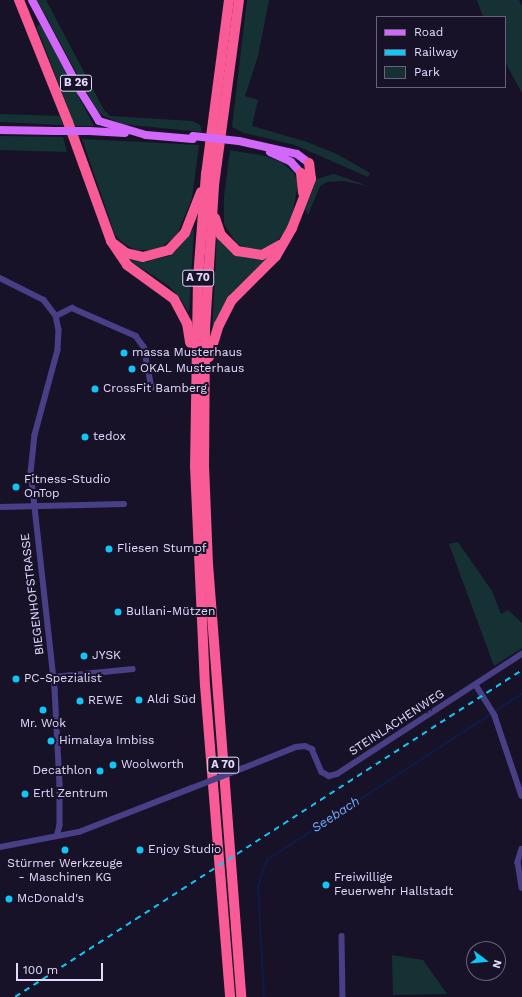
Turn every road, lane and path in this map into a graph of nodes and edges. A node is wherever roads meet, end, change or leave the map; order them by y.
1 (19, 0) edge
2 (32, 0) edge
3 (229, 0) edge
4 (239, 0) edge
5 (0, 130) edge
6 (146, 135) junction
7 (239, 143) junction
8 (309, 163) joint
9 (206, 174) junction
10 (302, 174) joint
11 (303, 198) junction
12 (213, 209) junction
13 (111, 241) junction
14 (285, 242) junction
15 (0, 278) edge
16 (56, 316) junction
17 (200, 382) junction
18 (152, 388) dead end
19 (124, 504) dead end
20 (33, 507) junction
21 (0, 508) edge
22 (522, 654) edge
23 (133, 669) dead end
24 (54, 677) junction
25 (476, 685) junction
26 (522, 796) edge
27 (58, 834) junction
28 (0, 847) edge
29 (522, 849) edge
30 (522, 888) edge
31 (342, 936) dead end
32 (230, 997) edge
33 (242, 997) edge
34 (343, 997) edge

1 - 13 highway
2 - 6 main road, B 26
3 - 9 highway, A 70
4 - 12 highway, A 70
5 - 6 main road, B 26, bridge
6 - 7 main road, B 26
7 - 8 main road, B 26
7 - 10 main road, B 26
8 - 11 highway
9 - 13 highway
9 - 17 highway, A 70
10 - 11 highway
11 - 14 highway
12 - 14 highway
12 - 17 highway, A 70
13 - 17 highway
14 - 17 highway
15 - 16 street, BIEGENHOFSTRASSE
16 - 18 street
16 - 20 street, BIEGENHOFSTRASSE
17 - 32 highway, A 70
17 - 33 highway, A 70
19 - 20 street
20 - 21 street
20 - 24 street, BIEGENHOFSTRASSE
22 - 25 street, STEINLACHENWEG
23 - 24 street
24 - 27 street, BIEGENHOFSTRASSE
25 - 26 street
25 - 27 street, STEINLACHENWEG, bridge
27 - 28 street
29 - 30 street
31 - 34 street

